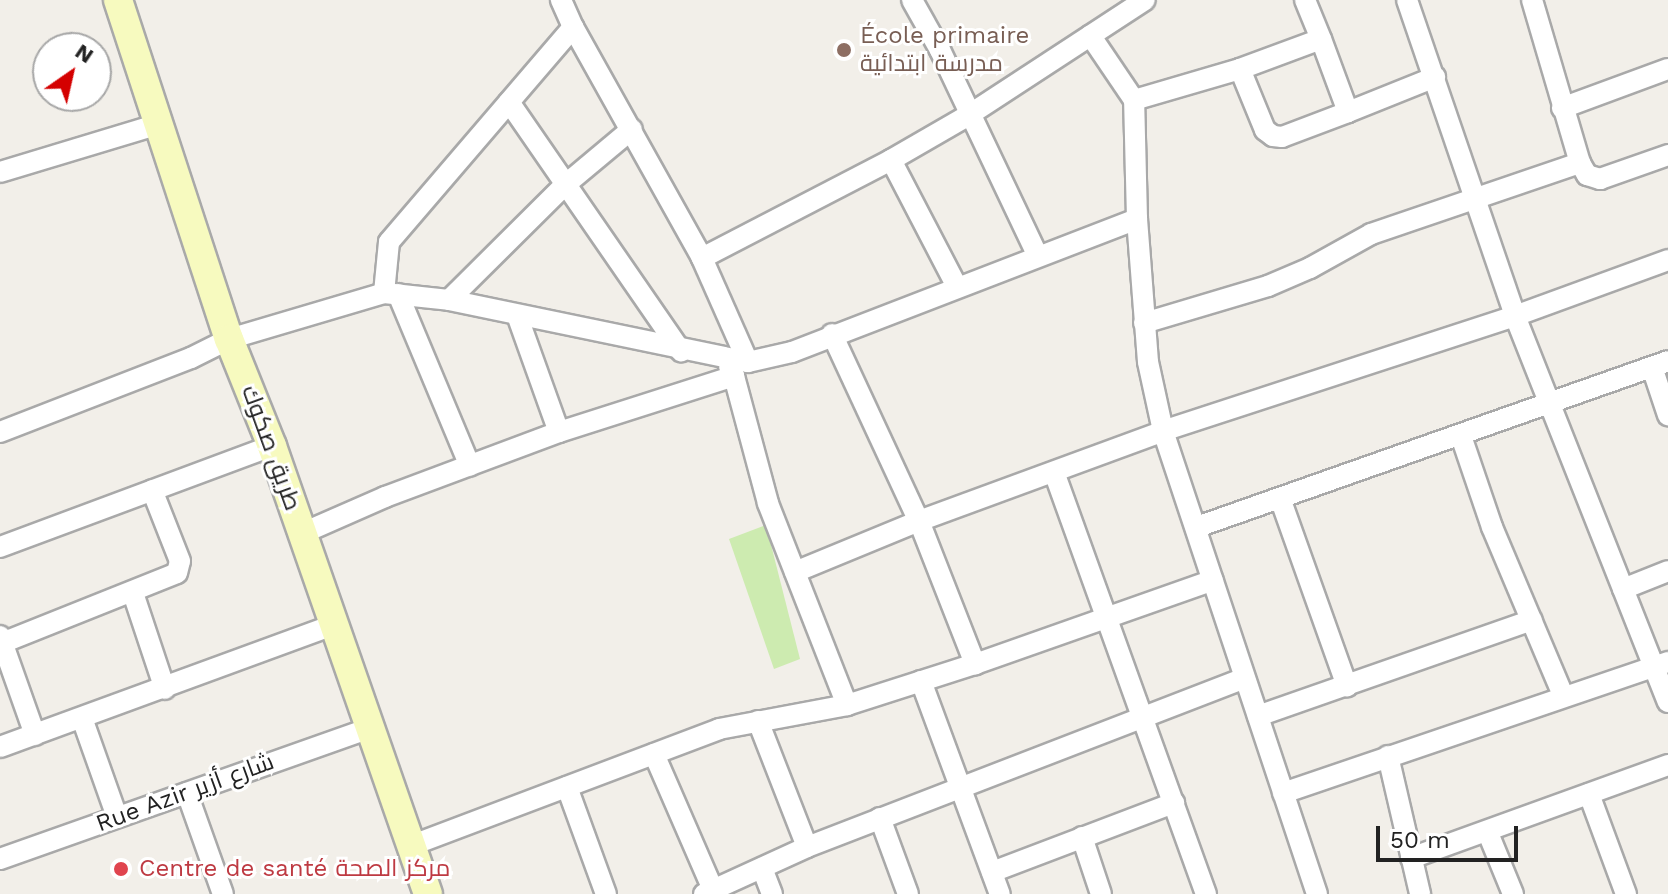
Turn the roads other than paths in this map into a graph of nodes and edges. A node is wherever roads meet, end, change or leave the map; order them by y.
1 (118, 0) edge
2 (561, 0) edge
3 (912, 0) edge
4 (1145, 0) edge
5 (1305, 0) edge
6 (1407, 0) edge
7 (1533, 0) edge
8 (573, 27) junction
9 (1090, 35) junction
10 (1321, 39) junction
11 (1240, 69) junction
12 (1668, 69) edge
13 (1435, 77) junction
14 (1134, 100) junction
15 (509, 102) junction
16 (1562, 108) junction
17 (1348, 112) junction
18 (969, 115) junction
19 (159, 124) junction
20 (632, 129) junction
21 (1668, 155) edge
22 (891, 160) junction
23 (1580, 163) junction
24 (0, 172) edge
25 (565, 185) junction
26 (1474, 198) junction
27 (1137, 219) junction
28 (1038, 256) junction
29 (702, 258) junction
30 (1668, 260) edge
31 (957, 287) junction
32 (391, 293) junction
33 (449, 300) junction
34 (517, 315) junction
35 (1515, 316) junction
36 (1144, 323) junction
37 (832, 334) junction
38 (229, 339) junction
39 (681, 351) junction
40 (1660, 364) edge
41 (736, 366) junction
42 (1550, 405) junction
43 (1668, 415) edge
44 (1163, 431) junction
45 (0, 432) edge
46 (559, 432) junction
47 (1461, 436) junction
48 (272, 446) junction
49 (470, 466) junction
50 (1054, 472) junction
51 (152, 490) junction
52 (1280, 498) junction
53 (919, 521) junction
54 (1197, 527) junction
55 (303, 533) junction
56 (0, 547) edge
57 (1668, 571) edge
58 (795, 572) junction
59 (1213, 580) junction
60 (1623, 589) junction
61 (133, 593) junction
62 (1107, 617) junction
63 (1532, 620) junction
64 (334, 625) junction
65 (1, 640) edge
66 (975, 664) junction
67 (1661, 664) edge
68 (1245, 678) junction
69 (921, 681) junction
70 (1347, 686) junction
71 (165, 689) junction
72 (1563, 695) junction
73 (1668, 702) edge
74 (847, 705) junction
75 (1258, 716) junction
76 (1145, 717) junction
77 (82, 718) junction
78 (758, 721) junction
79 (370, 728) junction
80 (35, 735) junction
81 (0, 747) edge
82 (654, 754) junction
83 (1388, 756) junction
84 (1668, 765) edge
85 (567, 787) junction
86 (961, 787) junction
87 (187, 793) junction
88 (1283, 793) junction
89 (1589, 794) junction
90 (1174, 803) junction
91 (117, 817) junction
92 (880, 818) junction
93 (1488, 833) junction
94 (1082, 837) junction
95 (410, 846) junction
96 (807, 847) junction
97 (1411, 858) junction
98 (0, 859) edge
99 (762, 868) junction
100 (992, 872) junction
101 (711, 893) edge
102 (223, 894) edge
103 (428, 894) edge
104 (606, 894) edge
105 (772, 894) edge
106 (908, 894) edge
107 (1000, 894) edge
108 (1101, 894) edge
109 (1206, 894) edge
110 (1317, 894) edge
111 (1420, 894) edge
112 (1513, 894) edge
113 (1626, 894) edge

1 - 19 street, طريق صكوك
2 - 8 street
3 - 18 street
4 - 9 street
5 - 10 street
6 - 13 street
7 - 16 street
8 - 15 street
8 - 20 street
9 - 14 street
9 - 18 street
10 - 11 street
10 - 17 street
11 - 14 street
11 - 17 street
12 - 16 street
13 - 17 street
13 - 26 street
14 - 27 street
15 - 25 street
15 - 32 street
16 - 23 street
18 - 22 street
18 - 28 street
19 - 24 street
19 - 38 street, طريق صكوك
20 - 25 street
20 - 29 street
21 - 23 street
22 - 29 street
22 - 31 street
23 - 26 street
25 - 33 street
25 - 39 street
26 - 35 street
26 - 36 street
27 - 28 street
27 - 36 street
28 - 31 street
29 - 41 street
30 - 35 street
31 - 37 street
32 - 33 street
32 - 38 street
32 - 49 street
33 - 34 street
34 - 39 street
34 - 46 street
35 - 42 street
35 - 44 street
36 - 44 street
37 - 41 street
37 - 53 street
38 - 45 street
38 - 48 street, طريق صكوك
39 - 41 street
40 - 42 street
40 - 43 street
41 - 46 street
41 - 58 street
42 - 47 street
42 - 60 street
44 - 50 street
44 - 54 street
46 - 49 street
47 - 52 street
47 - 63 street
48 - 51 street
48 - 55 street, طريق صكوك
49 - 55 street
50 - 53 street
50 - 62 street
51 - 56 street
51 - 61 street
52 - 54 street
52 - 70 street
53 - 58 street
53 - 66 street
54 - 59 street
55 - 64 street, طريق صكوك
57 - 60 street
58 - 74 street
59 - 62 street
59 - 68 street
60 - 67 street
61 - 65 street
61 - 71 street
62 - 66 street
62 - 76 street
63 - 70 street
63 - 72 street
64 - 71 street
64 - 79 street, طريق صكوك
65 - 80 street
66 - 69 street
67 - 72 street
67 - 73 street
68 - 75 street
68 - 76 street
69 - 74 street
69 - 86 street
70 - 75 street
71 - 77 street
72 - 83 street
74 - 78 street
75 - 88 street
76 - 86 street
76 - 90 street
77 - 80 street
77 - 91 street
78 - 82 street
78 - 96 street
79 - 87 street, Rue Azir شارع أزير
79 - 95 street, طريق صكوك
80 - 81 street
82 - 85 street
82 - 101 street
83 - 88 street
83 - 97 street
84 - 89 street
85 - 95 street
85 - 104 street
86 - 92 street
86 - 100 street
87 - 91 street, Rue Azir شارع أزير
87 - 102 street
88 - 110 street
89 - 93 street
89 - 113 street
90 - 94 street
90 - 109 street
91 - 98 street, Rue Azir شارع أزير
92 - 96 street
92 - 106 street
93 - 97 street
93 - 112 street
94 - 100 street
94 - 108 street
95 - 103 street, طريق صكوك
96 - 99 street
97 - 111 street
99 - 101 street
99 - 105 street
100 - 107 street

